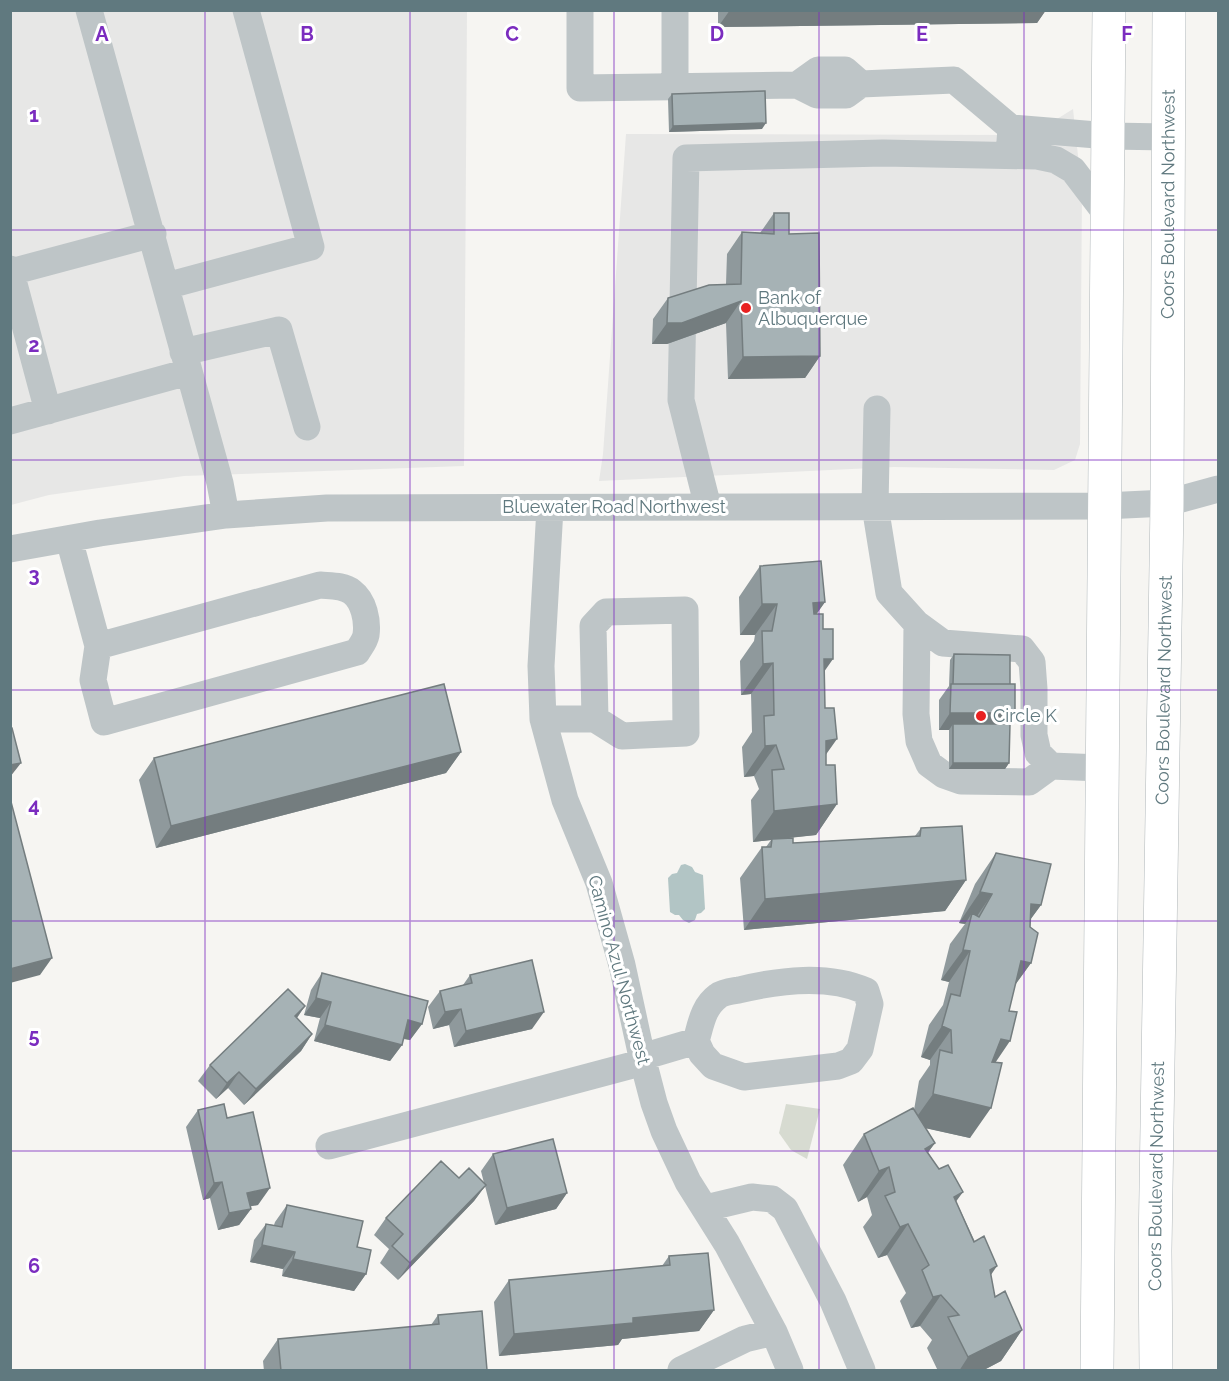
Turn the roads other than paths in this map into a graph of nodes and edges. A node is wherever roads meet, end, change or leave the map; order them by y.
1 (89, 10) edge
2 (246, 10) edge
3 (580, 10) edge
4 (675, 10) edge
5 (1108, 10) edge
6 (1169, 10) edge
7 (675, 87) junction
8 (1011, 128) junction
9 (1108, 136) junction
10 (1168, 137) junction
11 (1009, 155) junction
12 (1107, 216) junction
13 (153, 234) junction
14 (11, 271) edge
15 (166, 286) junction
16 (186, 362) junction
17 (877, 408) dead end
18 (48, 411) junction
19 (10, 421) edge
20 (307, 427) dead end
21 (1218, 489) edge
22 (1167, 503) junction
23 (875, 506) junction
24 (1104, 506) junction
25 (708, 507) junction
26 (550, 508) junction
27 (226, 515) junction
28 (69, 539) junction
29 (10, 549) edge
30 (917, 624) junction
31 (98, 646) junction
32 (595, 718) junction
33 (543, 719) junction
34 (1051, 766) junction
35 (1101, 768) junction
36 (696, 1041) junction
37 (643, 1060) junction
38 (329, 1146) dead end
39 (706, 1208) junction
40 (774, 1332) junction
41 (681, 1371) edge
42 (790, 1371) edge
43 (862, 1371) edge
44 (1097, 1371) edge
45 (1156, 1371) edge

1 - 13 street
2 - 15 street
3 - 7 street
4 - 7 street
5 - 9 main road
6 - 10 main road, Coors Boulevard Northwest
7 - 8 street
8 - 9 street
8 - 11 street
9 - 10 street
9 - 12 main road
10 - 22 main road, Coors Boulevard Northwest
11 - 12 street
11 - 25 street
12 - 24 main road
13 - 14 street
13 - 15 street
14 - 18 street
15 - 16 street
16 - 18 street
16 - 20 street
16 - 27 street
17 - 23 street
18 - 19 street
21 - 22 street, Bluewater Road Northwest
22 - 24 street, Bluewater Road Northwest
22 - 45 main road, Coors Boulevard Northwest
23 - 24 street, Bluewater Road Northwest
23 - 25 street, Bluewater Road Northwest
23 - 30 street
24 - 35 main road
25 - 26 street, Bluewater Road Northwest
26 - 27 street, Bluewater Road Northwest
26 - 33 street, Camino Azul Northwest
27 - 28 street, Bluewater Road Northwest
28 - 29 street, Bluewater Road Northwest
28 - 31 street
30 - 34 street
30 - 34 street
31 - 31 street
32 - 32 street
32 - 33 street
33 - 37 street, Camino Azul Northwest
34 - 35 street
35 - 44 main road
36 - 36 street
36 - 37 street
37 - 38 street
37 - 39 street, Camino Azul Northwest
39 - 40 street, Camino Azul Northwest
39 - 43 street
40 - 41 street
40 - 42 street, Camino Azul Northwest

